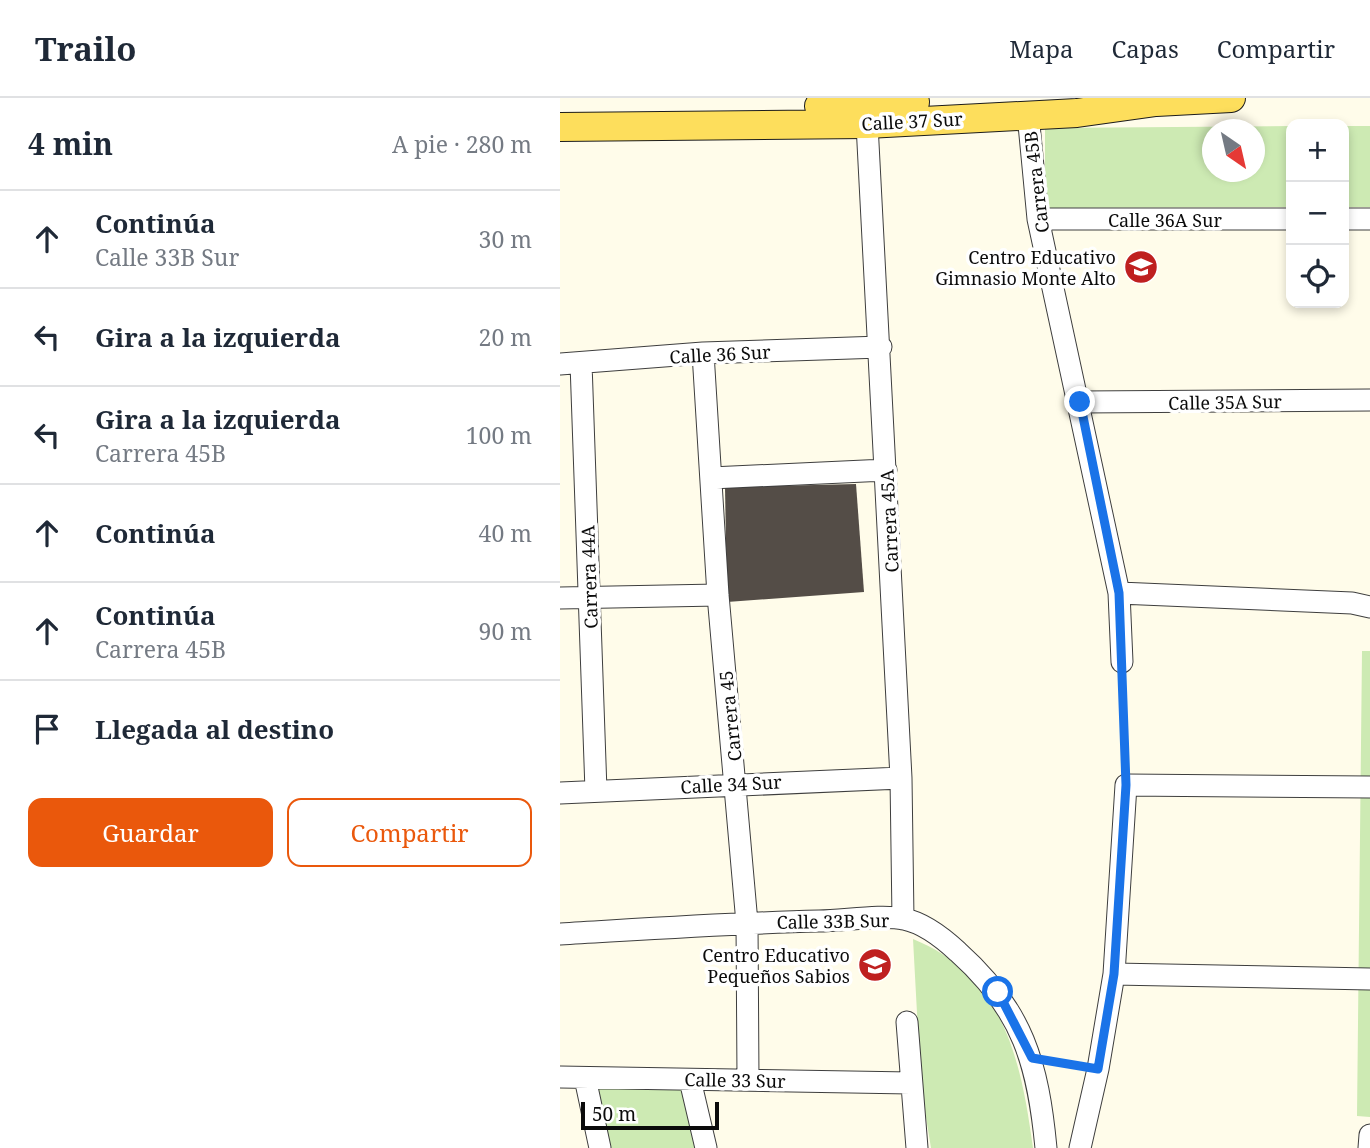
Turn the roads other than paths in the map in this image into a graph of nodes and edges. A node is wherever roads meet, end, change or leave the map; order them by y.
1 (1004, 98) edge
2 (1109, 98) edge
3 (1231, 98) edge
4 (1156, 102) junction
5 (1028, 114) junction
6 (667, 124) junction
7 (867, 124) junction
8 (560, 127) edge
9 (1038, 219) junction
10 (1286, 219) edge
11 (1349, 219) edge
12 (1370, 219) edge
13 (881, 347) junction
14 (703, 353) junction
15 (570, 363) edge
16 (1370, 400) edge
17 (1080, 402) junction
18 (886, 470) junction
19 (711, 478) junction
20 (1119, 593) junction
21 (718, 595) junction
22 (589, 596) junction
23 (560, 598) edge
24 (1370, 607) edge
25 (1122, 662) road end
26 (901, 778) junction
27 (736, 783) junction
28 (1370, 788) edge
29 (596, 791) junction
30 (560, 793) edge
31 (903, 919) junction
32 (747, 923) junction
33 (560, 934) edge
34 (1114, 974) junction
35 (1370, 979) edge
36 (907, 1022) dead end
37 (560, 1077) edge
38 (585, 1078) junction
39 (748, 1079) junction
40 (690, 1080) junction
41 (910, 1083) junction
42 (1370, 1135) edge
43 (600, 1148) edge
44 (706, 1148) edge
45 (916, 1148) edge
46 (1046, 1148) edge
47 (1080, 1148) edge
48 (1369, 1148) edge

1 - 6 main road, Calle 37 Sur
2 - 4 main road, Calle 37 Sur
3 - 4 main road, Calle 37 Sur
4 - 5 main road, Calle 37 Sur
5 - 7 main road, Calle 37 Sur
5 - 9 street, Carrera 45B
6 - 7 main road, Calle 37 Sur
6 - 8 main road, Calle 37 Sur
7 - 13 street, Carrera 45A
9 - 10 street, Calle 36A Sur
9 - 17 street, Carrera 45B
11 - 12 street
13 - 14 street, Calle 36 Sur
13 - 18 street, Carrera 45A
14 - 15 street, Calle 36 Sur
14 - 19 street, Carrera 45
15 - 22 street, Carrera 44A
16 - 17 street, Calle 35A Sur
17 - 20 street, Carrera 45B
18 - 19 street
18 - 26 street, Carrera 45A
19 - 21 street, Carrera 45
20 - 24 street
20 - 25 street, Carrera 45B
21 - 22 street
21 - 27 street, Carrera 45
22 - 23 street
22 - 29 street, Carrera 44A
26 - 27 street, Calle 34 Sur
26 - 31 street, Carrera 45A
27 - 29 street, Calle 34 Sur
27 - 32 street, Carrera 45
28 - 34 street
29 - 30 street, Calle 34 Sur
31 - 32 street, Calle 33B Sur
31 - 46 street, Calle 33B Sur
32 - 33 street, Calle 33B Sur
32 - 39 street, Carrera 45
34 - 35 street
34 - 47 street
36 - 41 street
37 - 38 street, Calle 33 Sur
38 - 40 street, Calle 33 Sur
38 - 43 street
39 - 40 street, Calle 33 Sur
39 - 41 street, Calle 33 Sur
40 - 44 street
41 - 45 street
42 - 48 street

